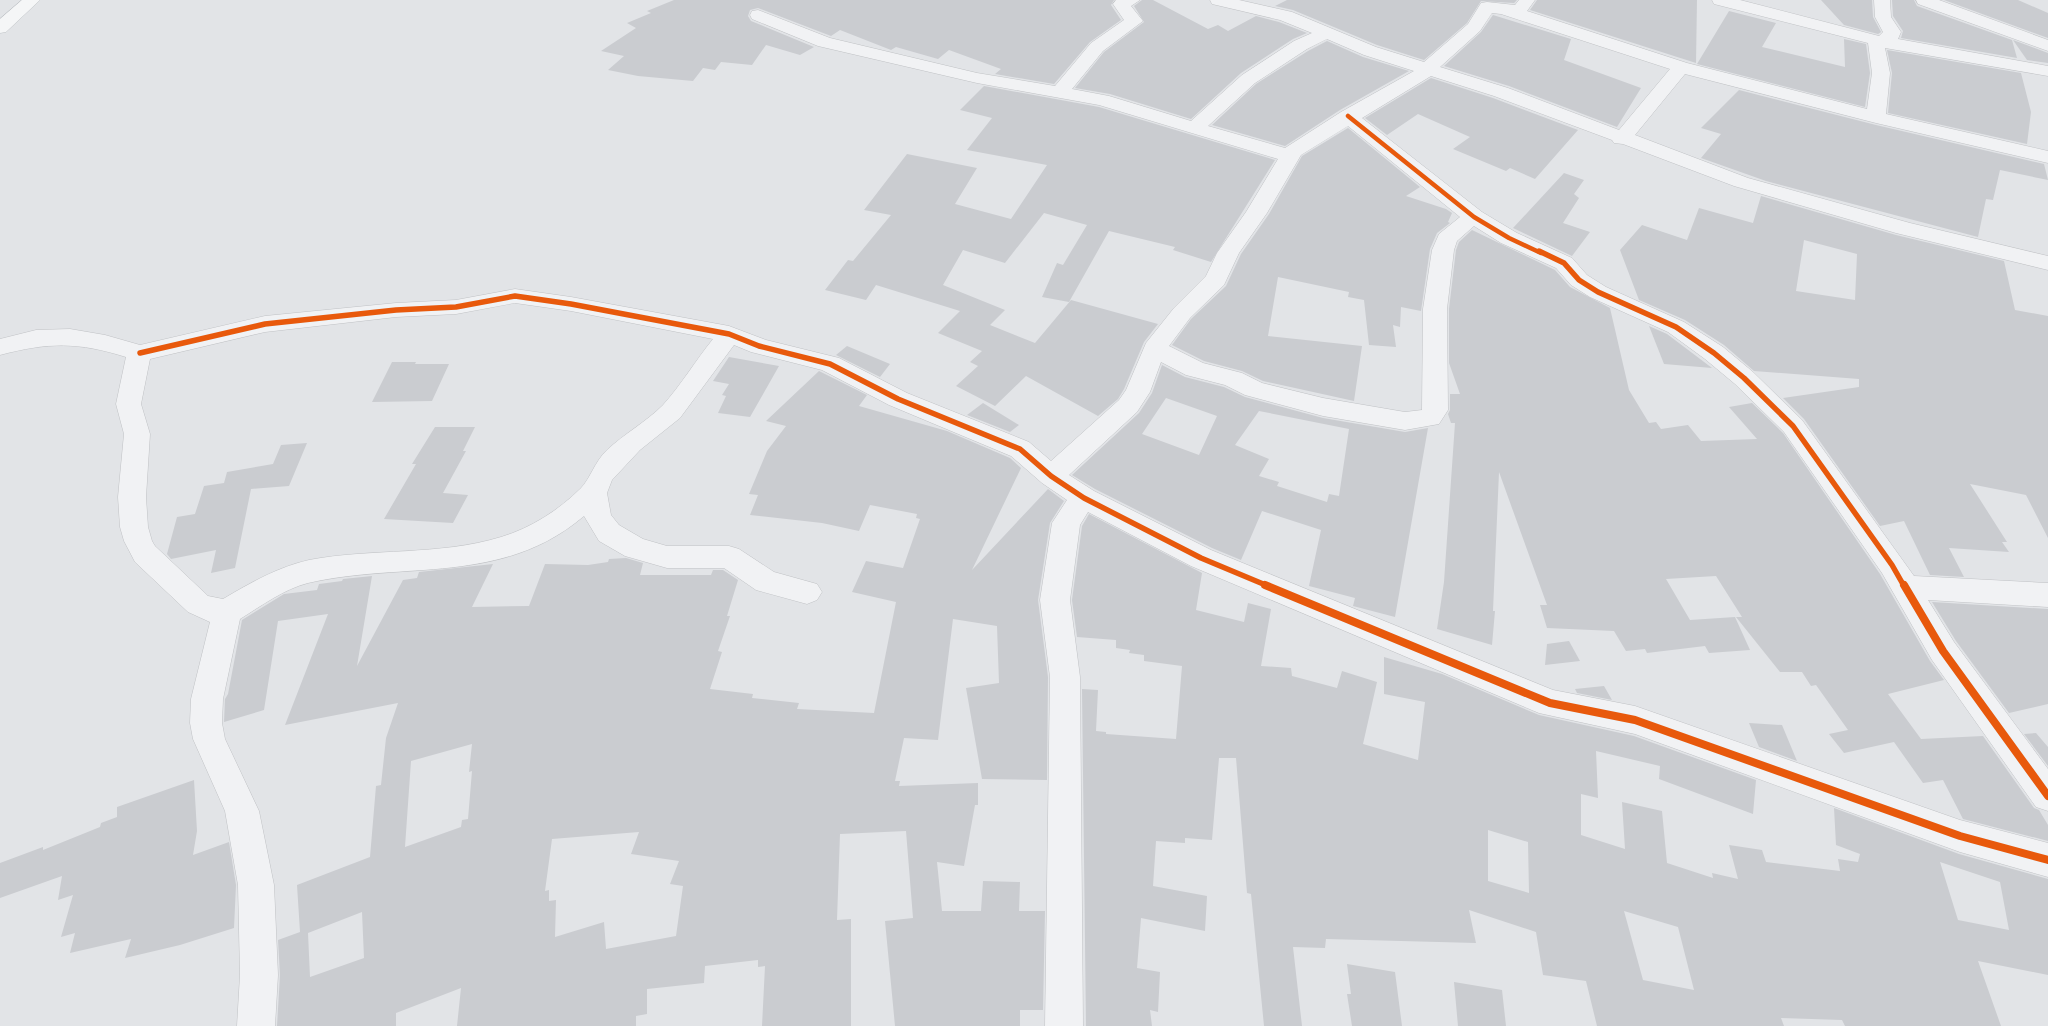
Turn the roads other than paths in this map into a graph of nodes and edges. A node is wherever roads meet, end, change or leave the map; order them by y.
1 (32, 0) edge
2 (1132, 0) edge
3 (1218, 0) edge
4 (1526, 0) edge
5 (1720, 0) edge
6 (1882, 0) edge
7 (1924, 0) edge
8 (1506, 10) junction
9 (758, 14) dead end
10 (0, 28) edge
11 (1328, 32) junction
12 (1884, 42) junction
13 (2048, 46) edge
14 (1681, 67) junction
15 (1428, 68) junction
16 (2048, 71) edge
17 (1061, 91) junction
18 (1348, 116) junction
19 (1876, 117) junction
20 (1196, 127) junction
21 (1621, 139) junction
22 (1289, 156) junction
23 (2048, 157) edge
24 (1474, 217) junction
25 (2048, 263) edge
26 (729, 334) junction
27 (0, 346) edge
28 (1154, 349) junction
29 (140, 353) junction
30 (1051, 476) junction
31 (593, 493) junction
32 (1084, 498) junction
33 (1906, 587) junction
34 (807, 592) dead end
35 (2048, 595) edge
36 (227, 612) junction
37 (2048, 796) edge
38 (2048, 860) edge
39 (256, 1026) edge
40 (1064, 1026) edge

1 - 10 main road
2 - 17 street
3 - 11 street
4 - 8 street
5 - 12 street
6 - 12 street
7 - 13 street
8 - 14 street
8 - 15 street
9 - 17 street
11 - 15 street
11 - 20 street
12 - 16 street
12 - 19 street
14 - 19 street
14 - 21 street
15 - 18 street
15 - 21 street
17 - 20 street
18 - 22 street
18 - 24 street
19 - 23 street
20 - 22 street
21 - 25 street
22 - 28 street
24 - 28 street
24 - 33 street
26 - 29 street
26 - 30 street
26 - 31 street
27 - 29 street
28 - 30 street
29 - 36 street
30 - 32 street
31 - 34 street
31 - 36 street
32 - 38 street
32 - 40 street
33 - 35 street
33 - 37 street
36 - 39 street

